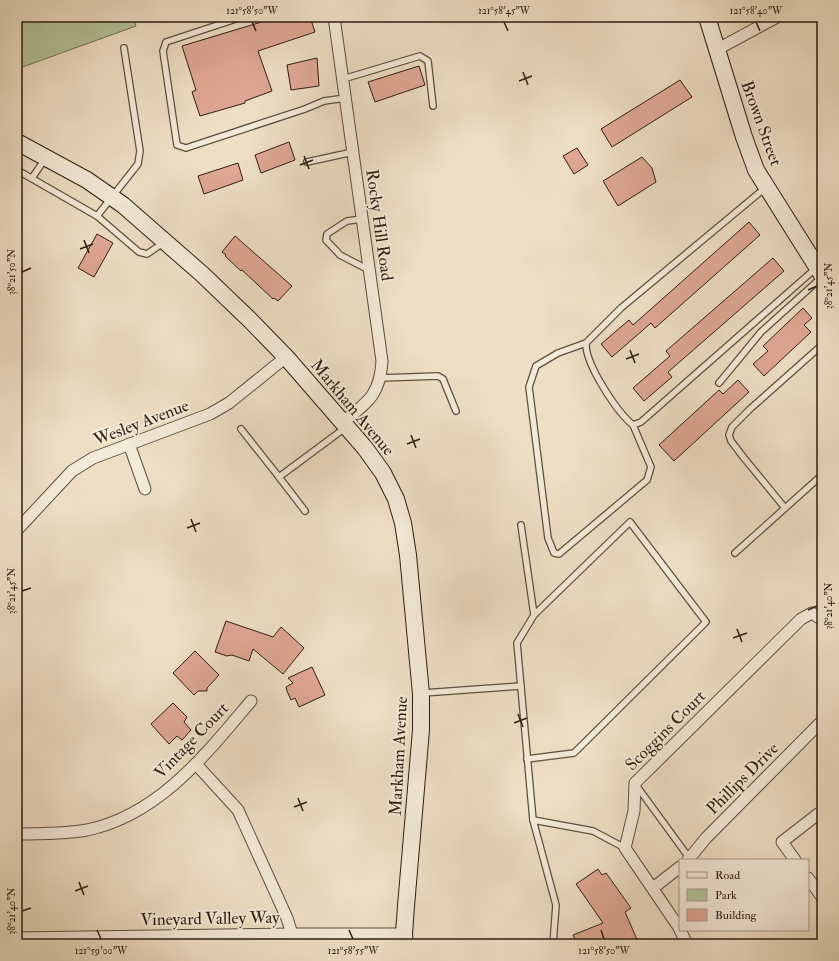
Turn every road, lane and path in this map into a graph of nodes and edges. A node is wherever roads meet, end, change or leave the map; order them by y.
1 (242, 17) edge
2 (334, 17) edge
3 (707, 17) edge
4 (777, 17) edge
5 (124, 48) dead end
6 (716, 50) junction
7 (343, 79) junction
8 (346, 98) junction
9 (433, 106) dead end
10 (17, 142) edge
11 (353, 152) junction
12 (46, 158) junction
13 (308, 162) dead end
14 (17, 170) edge
15 (32, 178) junction
16 (767, 187) junction
17 (112, 198) junction
18 (97, 216) junction
19 (362, 219) junction
20 (165, 241) junction
21 (369, 270) junction
22 (820, 273) edge
23 (586, 343) junction
24 (822, 345) edge
25 (286, 357) junction
26 (381, 378) junction
27 (719, 383) dead end
28 (456, 411) dead end
29 (345, 424) junction
30 (633, 424) junction
31 (241, 429) dead end
32 (129, 444) junction
33 (822, 475) edge
34 (279, 478) junction
35 (146, 490) dead end
36 (785, 508) junction
37 (305, 511) dead end
38 (521, 525) dead end
39 (17, 530) edge
40 (735, 553) dead end
41 (534, 615) junction
42 (822, 620) edge
43 (520, 686) junction
44 (421, 694) junction
45 (251, 701) dead end
46 (822, 721) edge
47 (527, 759) junction
48 (196, 764) junction
49 (635, 783) junction
50 (533, 820) junction
51 (822, 821) edge
52 (17, 834) edge
53 (625, 848) junction
54 (688, 859) edge
55 (690, 859) edge
56 (794, 859) edge
57 (679, 868) edge
58 (809, 879) edge
59 (654, 888) junction
60 (822, 897) edge
61 (679, 928) edge
62 (681, 931) edge
63 (292, 934) junction
64 (17, 938) edge
65 (405, 939) edge
66 (70, 941) edge
67 (553, 944) edge
68 (688, 944) edge

1 - 8 lane
2 - 7 street, Rocky Hill Road
3 - 6 street, Brown Street
4 - 6 street
5 - 17 lane
6 - 16 street, Brown Street
7 - 8 street, Rocky Hill Road
7 - 9 lane
8 - 11 street, Rocky Hill Road
10 - 12 street, Markham Avenue
11 - 13 lane
11 - 19 street, Rocky Hill Road
12 - 15 lane
12 - 17 street, Markham Avenue
14 - 15 lane
15 - 18 lane
16 - 22 street, Brown Street
16 - 23 lane
17 - 18 lane
17 - 20 street, Markham Avenue
18 - 20 lane
19 - 21 street, Rocky Hill Road
19 - 21 lane
20 - 25 street, Markham Avenue
21 - 26 street, Rocky Hill Road
22 - 27 lane
22 - 30 lane
23 - 30 lane
23 - 30 lane
24 - 36 lane
25 - 29 street, Markham Avenue
25 - 32 street, Wesley Avenue
26 - 28 lane
26 - 29 street, Rocky Hill Road
29 - 34 lane
29 - 44 street, Markham Avenue
31 - 34 lane
32 - 35 street
32 - 39 street, Wesley Avenue
33 - 36 lane
34 - 37 lane
36 - 40 lane
38 - 41 lane
41 - 43 lane
41 - 47 lane
42 - 49 street, Scoggins Court
43 - 44 lane
43 - 47 lane
44 - 65 street, Markham Avenue
45 - 48 street, Vintage Court
46 - 55 street, Phillips Drive
47 - 50 lane
48 - 52 street, Vintage Court
48 - 63 street
49 - 53 street, Scoggins Court
49 - 54 lane
50 - 53 lane
50 - 67 lane
51 - 56 street
53 - 59 street
57 - 59 street
58 - 60 street
59 - 61 street
62 - 68 street
63 - 65 street, Vineyard Valley Way
63 - 66 street, Vineyard Valley Way
64 - 66 street, Vineyard Valley Way

